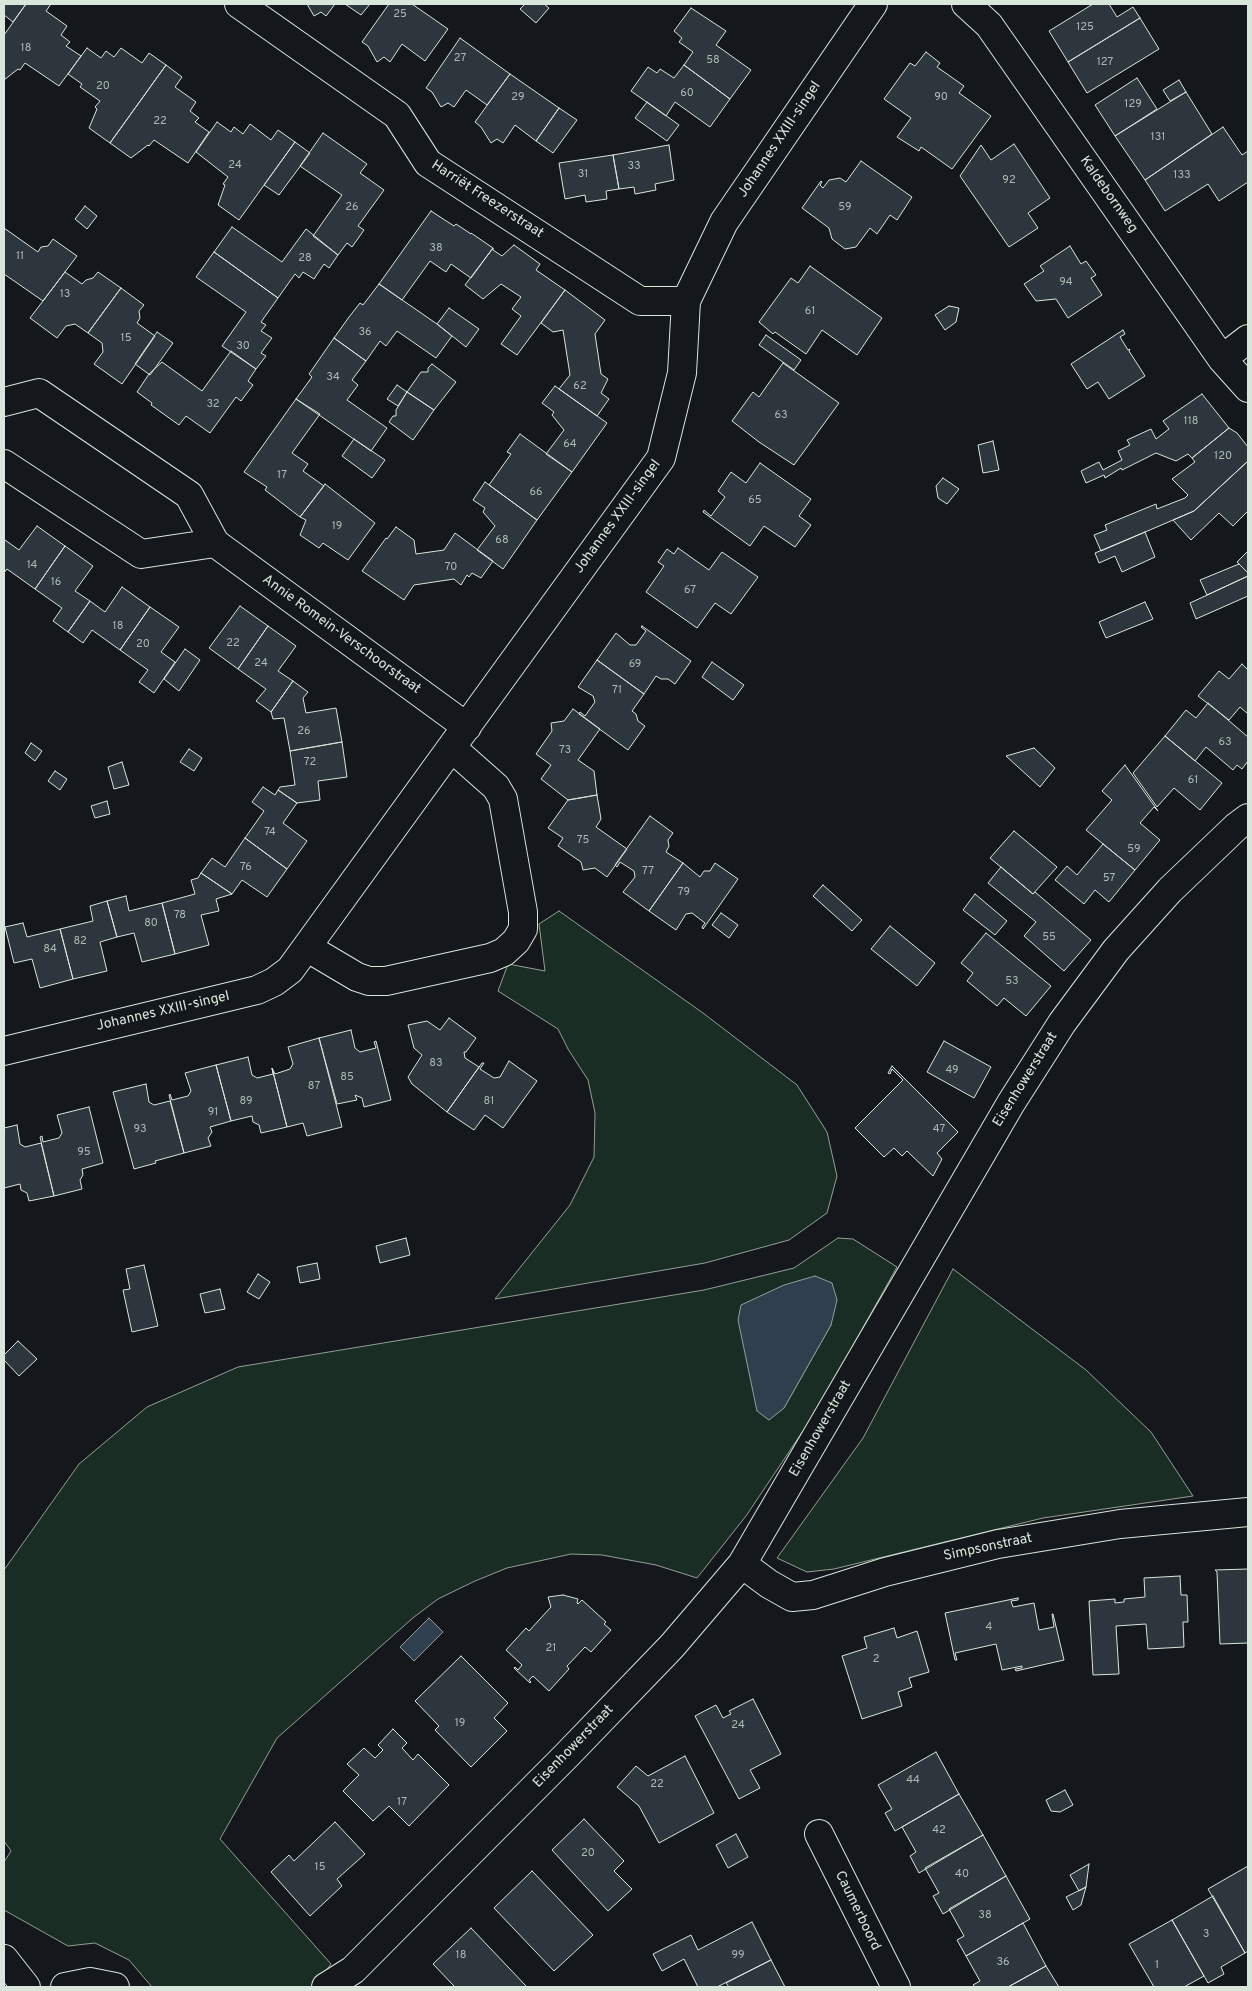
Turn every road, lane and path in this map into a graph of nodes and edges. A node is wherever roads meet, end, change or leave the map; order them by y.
1 (239, 4) edge
2 (873, 4) edge
3 (966, 4) edge
4 (686, 301) junction
5 (1248, 339) edge
6 (1222, 359) junction
7 (1248, 388) edge
8 (4, 402) edge
9 (4, 464) edge
10 (215, 543) junction
11 (460, 738) junction
12 (1248, 818) edge
13 (308, 948) junction
14 (4, 1051) edge
15 (1248, 1512) edge
16 (742, 1564) junction
17 (819, 1834) dead end
18 (4, 1959) edge
19 (26, 1987) edge
20 (65, 1987) edge
21 (115, 1987) edge
22 (326, 1987) edge
23 (896, 1987) edge

1 - 4 street, Harriët Freezerstraat
2 - 4 street, Johannes XXIII-singel
3 - 6 street, Kaldebornweg
4 - 11 street, Johannes XXIII-singel
5 - 6 street
6 - 7 street, Kaldebornweg
8 - 10 street, Annie Romein-Verschoorstraat
9 - 10 street
10 - 11 street, Annie Romein-Verschoorstraat
11 - 13 street, Johannes XXIII-singel
11 - 13 street
12 - 16 street, Eisenhowerstraat
13 - 14 street, Johannes XXIII-singel
15 - 16 street, Simpsonstraat
16 - 22 street, Eisenhowerstraat
17 - 23 street, Caumerboord
18 - 19 street
20 - 21 street

